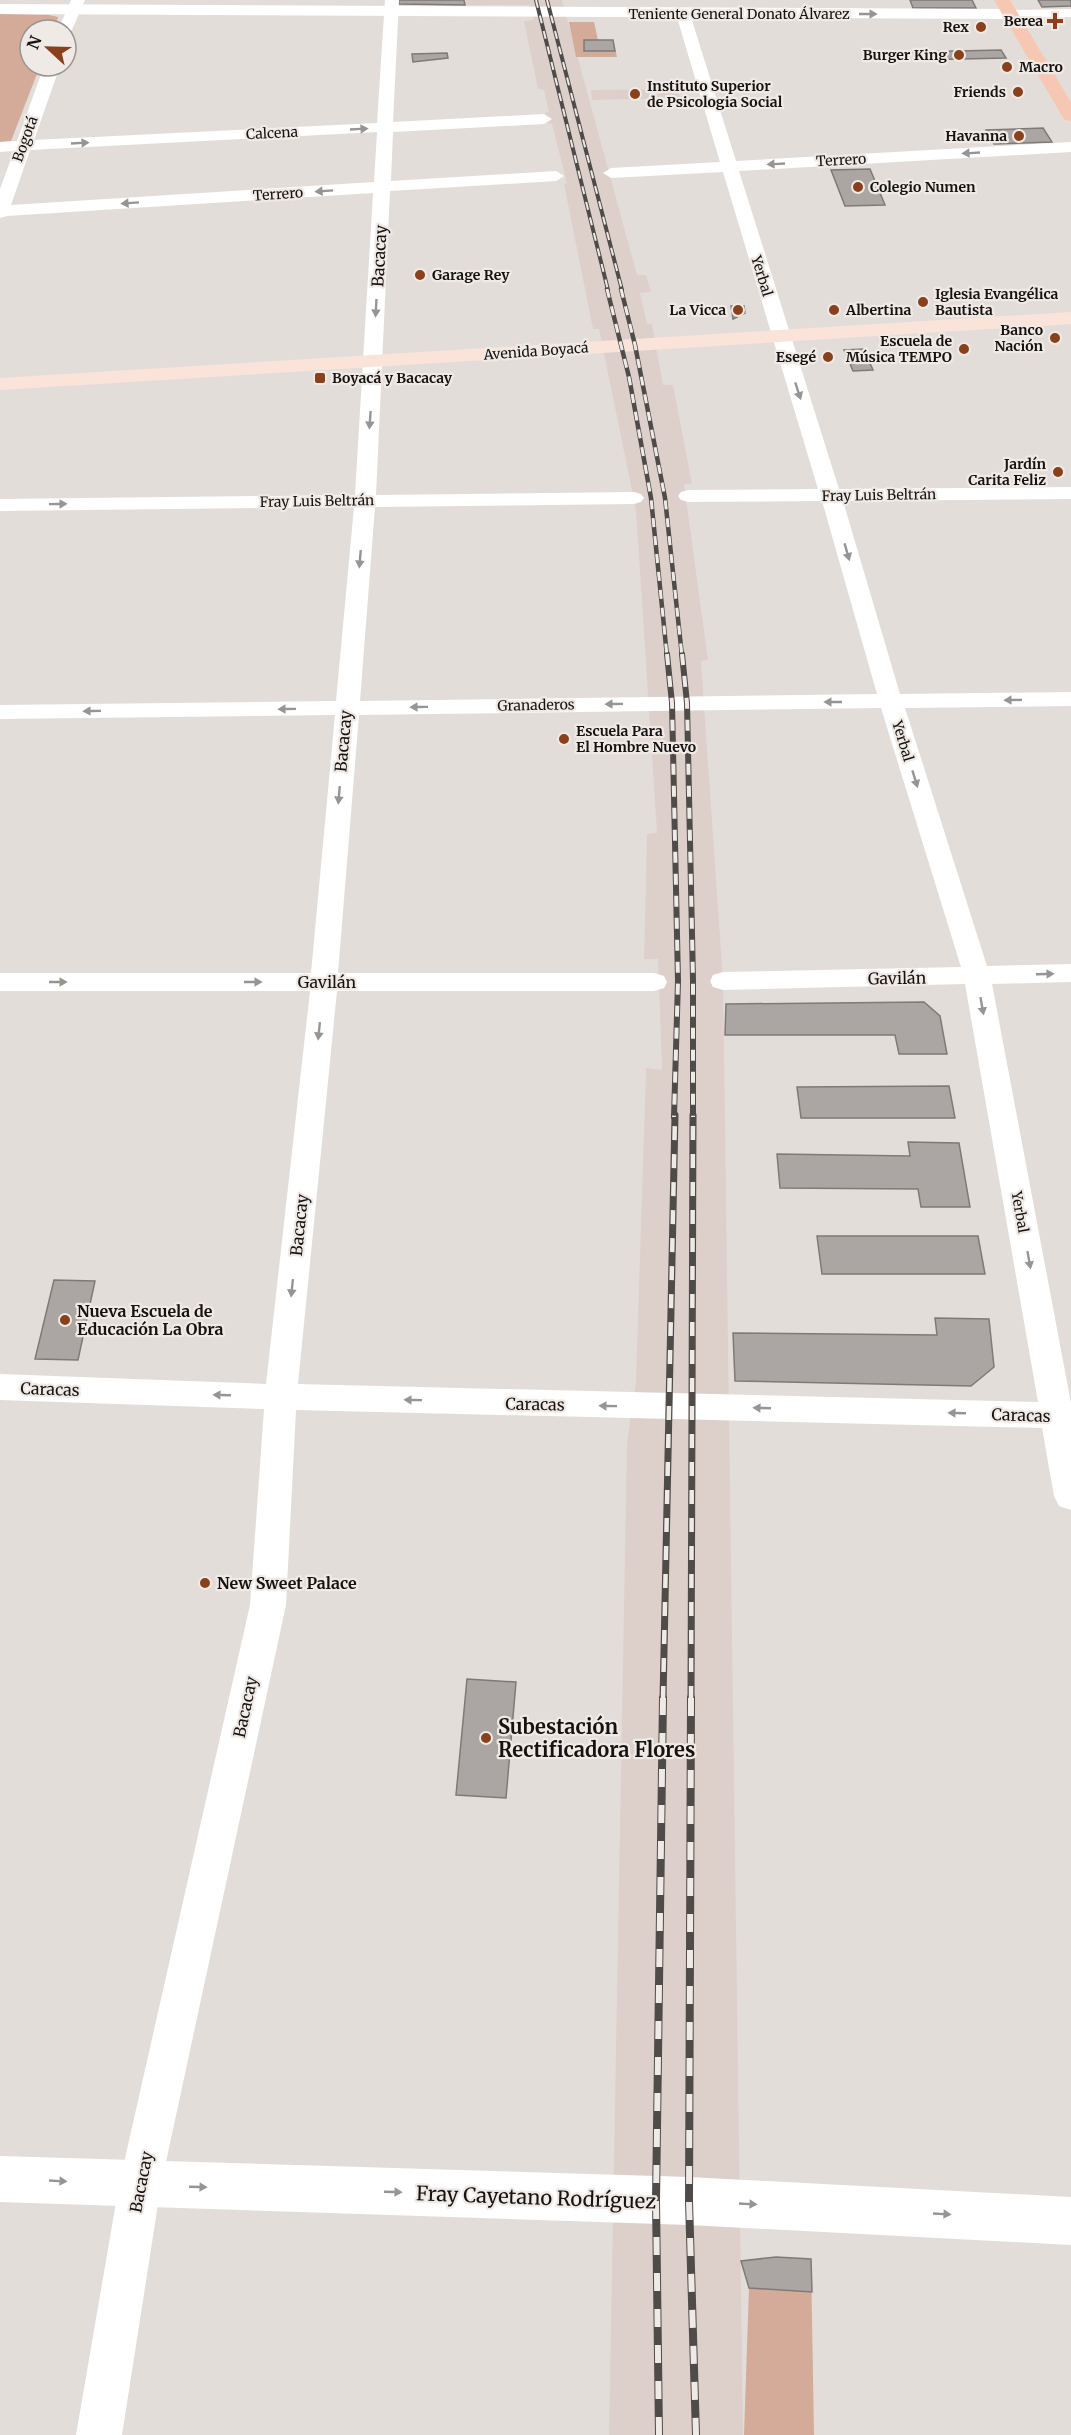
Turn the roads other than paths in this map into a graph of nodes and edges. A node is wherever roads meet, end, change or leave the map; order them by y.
1 (76, 4) edge
2 (393, 6) edge
3 (681, 7) edge
4 (1006, 7) edge
5 (0, 9) edge
6 (1071, 13) edge
7 (48, 78) edge
8 (1071, 116) edge
9 (544, 119) dead end
10 (384, 127) junction
11 (22, 146) junction
12 (0, 147) edge
13 (1071, 147) edge
14 (729, 167) junction
15 (610, 173) dead end
16 (556, 176) dead end
17 (383, 187) junction
18 (0, 212) edge
19 (1071, 318) edge
20 (780, 335) junction
21 (374, 362) junction
22 (0, 384) edge
23 (1071, 493) edge
24 (688, 496) dead end
25 (831, 496) junction
26 (634, 498) dead end
27 (365, 501) junction
28 (0, 505) edge
29 (1071, 699) edge
30 (891, 702) junction
31 (346, 708) junction
32 (0, 711) edge
33 (1071, 973) edge
34 (976, 976) junction
35 (723, 981) dead end
36 (0, 982) edge
37 (324, 982) junction
38 (654, 982) dead end
39 (0, 1388) edge
40 (281, 1397) junction
41 (1064, 1416) edge
42 (1071, 1496) edge
43 (0, 2179) edge
44 (140, 2185) junction
45 (1071, 2221) edge
46 (99, 2435) edge

1 - 2 street, Teniente General Donato Álvarez
1 - 5 street, Teniente General Donato Álvarez
2 - 3 street, Teniente General Donato Álvarez
2 - 10 street, Bacacay
3 -> 4 street, Teniente General Donato Álvarez
3 - 14 street, Yerbal
4 - 6 street
4 - 8 main road
7 - 11 street, Bogotá
9 - 10 street, Calcena
11 -> 10 street, Calcena
10 - 17 street, Bacacay
11 - 12 street, Calcena
11 - 18 street, Bogotá
13 -> 14 street, Terrero
14 - 15 street, Terrero
14 - 20 street, Yerbal
16 - 17 street, Terrero
17 -> 18 street, Terrero
17 -> 21 street, Bacacay
19 - 20 main road, Avenida Boyacá
20 - 21 main road, Avenida Boyacá
20 -> 25 street, Yerbal
21 - 22 main road, Avenida Boyacá
21 -> 27 street, Bacacay
23 - 25 street, Fray Luis Beltrán
24 - 25 street, Fray Luis Beltrán
25 -> 30 street, Yerbal
26 - 27 street, Fray Luis Beltrán
28 -> 27 street, Fray Luis Beltrán
27 -> 31 street, Bacacay
29 -> 30 street, Granaderos
30 -> 31 street, Granaderos
30 -> 34 street, Yerbal
31 -> 32 street, Granaderos
31 -> 37 street, Bacacay
34 -> 33 street, Gavilán
34 - 35 street, Gavilán
34 -> 41 street, Yerbal
36 -> 37 street, Gavilán
37 - 38 street, Gavilán
37 -> 40 street, Bacacay
40 -> 39 street, Caracas
41 -> 40 street, Caracas
40 - 44 street, Bacacay
41 - 42 street, Yerbal
43 -> 44 street, Fray Cayetano Rodríguez
44 -> 45 street, Fray Cayetano Rodríguez
44 - 46 street, Bacacay

